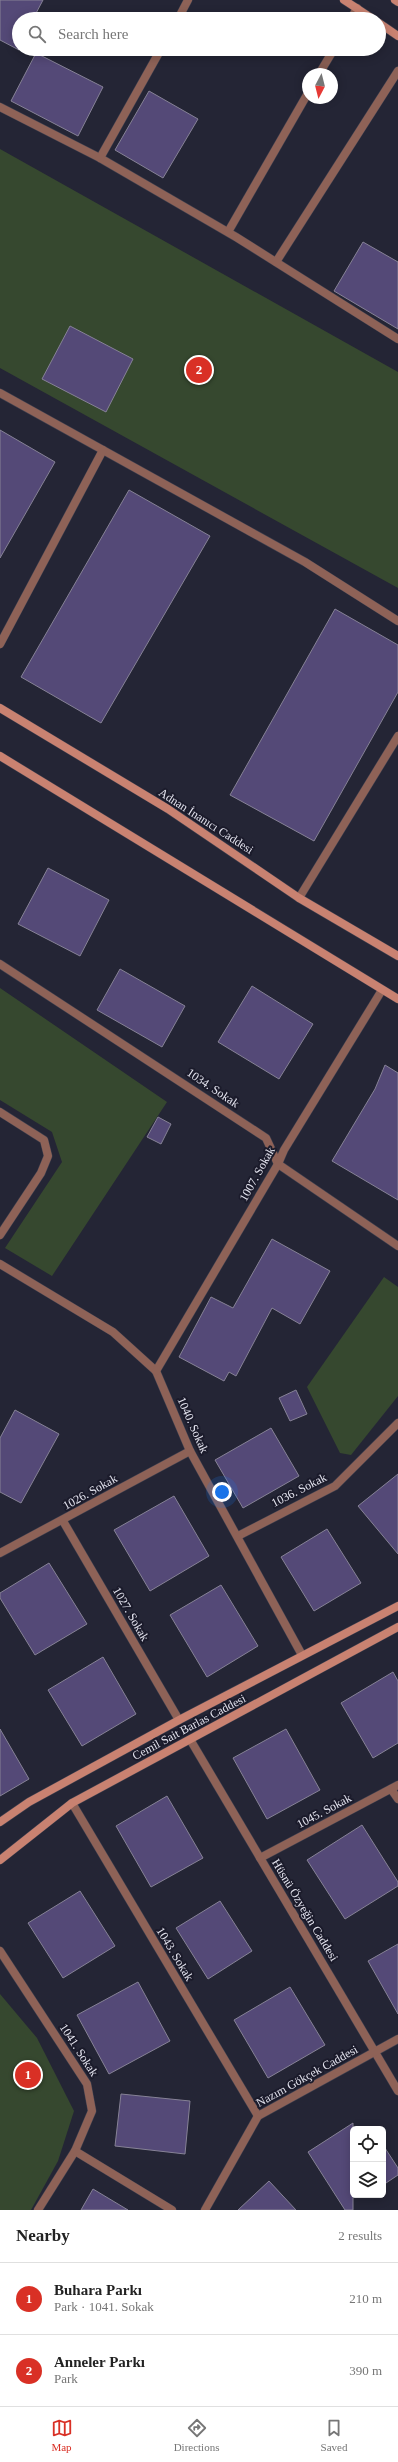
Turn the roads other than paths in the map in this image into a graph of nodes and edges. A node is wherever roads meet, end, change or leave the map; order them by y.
1 (188, 0) edge
2 (344, 0) edge
3 (395, 0) edge
4 (398, 2) edge
5 (357, 8) junction
6 (182, 12) edge
7 (355, 12) edge
8 (363, 12) edge
9 (386, 28) edge
10 (398, 36) edge
11 (157, 56) edge
12 (330, 56) edge
13 (323, 68) edge
14 (398, 71) edge
15 (302, 103) edge
16 (0, 106) edge
17 (100, 158) junction
18 (228, 232) junction
19 (276, 262) junction
20 (398, 339) edge
21 (0, 393) edge
22 (103, 450) junction
23 (398, 621) edge
24 (0, 644) edge
25 (0, 708) edge
26 (398, 736) edge
27 (0, 756) edge
28 (299, 898) junction
29 (398, 956) edge
30 (0, 964) edge
31 (382, 990) junction
32 (398, 999) edge
33 (0, 1112) edge
34 (278, 1164) junction
35 (0, 1235) edge
36 (398, 1246) edge
37 (0, 1264) edge
38 (156, 1371) junction
39 (398, 1423) edge
40 (190, 1451) junction
41 (63, 1521) junction
42 (238, 1536) junction
43 (0, 1553) edge
44 (398, 1606) edge
45 (398, 1627) edge
46 (302, 1654) junction
47 (179, 1720) junction
48 (191, 1741) junction
49 (394, 1787) edge
50 (398, 1799) edge
51 (72, 1803) junction
52 (0, 1822) edge
53 (260, 1858) junction
54 (0, 1860) edge
55 (0, 1951) edge
56 (398, 2039) edge
57 (375, 2052) junction
58 (398, 2091) edge
59 (258, 2116) junction
60 (75, 2151) junction
61 (38, 2210) edge
62 (172, 2210) edge
63 (205, 2210) edge

1 - 6 street
2 - 5 street
3 - 4 street
5 - 7 street
5 - 8 street
9 - 10 street
11 - 17 street
12 - 13 street
14 - 19 street
15 - 18 street
16 - 17 street
17 - 18 street
18 - 19 street
19 - 20 street
21 - 22 street
22 - 23 street
22 - 24 street
25 - 28 street, Adnan İnanıcı Caddesi
26 - 28 street
27 - 31 street
28 - 29 street, Adnan İnanıcı Caddesi
30 - 34 street, 1034. Sokak
31 - 32 street
31 - 34 street, 1007. Sokak
33 - 35 street
34 - 36 street
34 - 38 street, 1007. Sokak
37 - 38 street, 1040. Sokak
38 - 40 street, 1040. Sokak
39 - 42 street, 1036. Sokak
40 - 41 street, 1026. Sokak
40 - 42 street, 1040. Sokak
41 - 43 street, 1026. Sokak
41 - 47 street, 1027. Sokak
42 - 46 street, 1040. Sokak
44 - 46 street, Cemil Sait Barlas Caddesi
45 - 48 street, Cemil Sait Barlas Caddesi
46 - 47 street, Cemil Sait Barlas Caddesi
47 - 52 street, Cemil Sait Barlas Caddesi
48 - 51 street, Cemil Sait Barlas Caddesi
48 - 53 street, Hüsnü Özyeğin Caddesi
49 - 50 street
49 - 53 street, 1045. Sokak
51 - 54 street, Cemil Sait Barlas Caddesi
51 - 59 street, 1043. Sokak
53 - 57 street, Hüsnü Özyeğin Caddesi
55 - 60 street, 1041. Sokak
56 - 57 street, Nazım Gökçek Caddesi
57 - 58 street, Hüsnü Özyeğin Caddesi
57 - 59 street, Nazım Gökçek Caddesi
59 - 63 street, Nazım Gökçek Caddesi
60 - 61 street, 1041. Sokak
60 - 62 street

